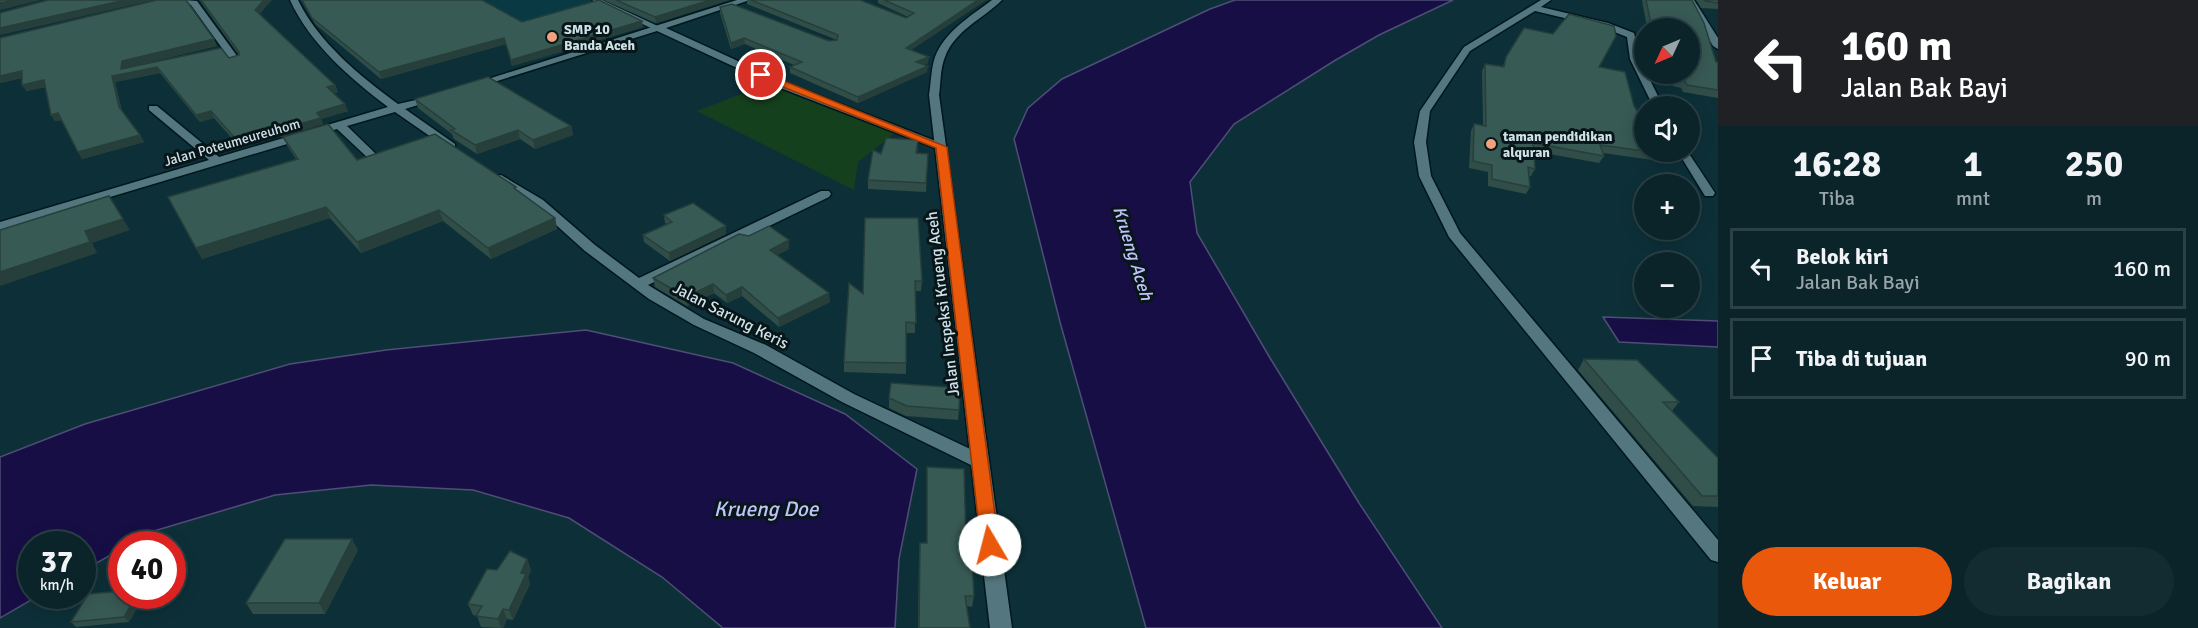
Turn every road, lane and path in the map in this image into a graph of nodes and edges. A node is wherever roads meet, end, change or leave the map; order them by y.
1 (294, 0) edge
2 (596, 0) edge
3 (998, 0) edge
4 (1547, 0) edge
5 (1690, 0) edge
6 (194, 2) edge
7 (745, 4) edge
8 (1533, 8) junction
9 (658, 28) junction
10 (1718, 46) edge
11 (227, 49) junction
12 (216, 52) edge
13 (235, 60) edge
14 (463, 88) edge
15 (441, 95) edge
16 (1653, 96) edge
17 (153, 108) dead end
18 (396, 109) junction
19 (340, 126) junction
20 (942, 147) junction
21 (460, 152) edge
22 (373, 158) edge
23 (218, 162) junction
24 (1689, 162) edge
25 (484, 168) edge
26 (1709, 193) dead end
27 (825, 194) dead end
28 (0, 226) edge
29 (638, 284) junction
30 (979, 462) junction
31 (1718, 554) edge
32 (1001, 628) edge

1 - 18 street
2 - 9 lane
3 - 20 street, Jalan Inspeksi Krueng Aceh
4 - 8 street
5 - 10 street
6 - 11 street
7 - 9 street
8 - 16 street
8 - 31 street
9 - 14 street
9 - 20 street
11 - 12 street
11 - 13 street
15 - 18 street, Jalan Poteumeureuhom
17 - 23 street
18 - 19 street, Jalan Poteumeureuhom
18 - 21 street
19 - 22 street
19 - 23 street, Jalan Poteumeureuhom
20 - 30 street, Jalan Inspeksi Krueng Aceh
23 - 28 street, Jalan Poteumeureuhom
24 - 26 street
25 - 29 street, Jalan Sarung Keris
27 - 29 street
29 - 30 street, Jalan Sarung Keris
30 - 32 street, Jalan Inspeksi Krueng Aceh

